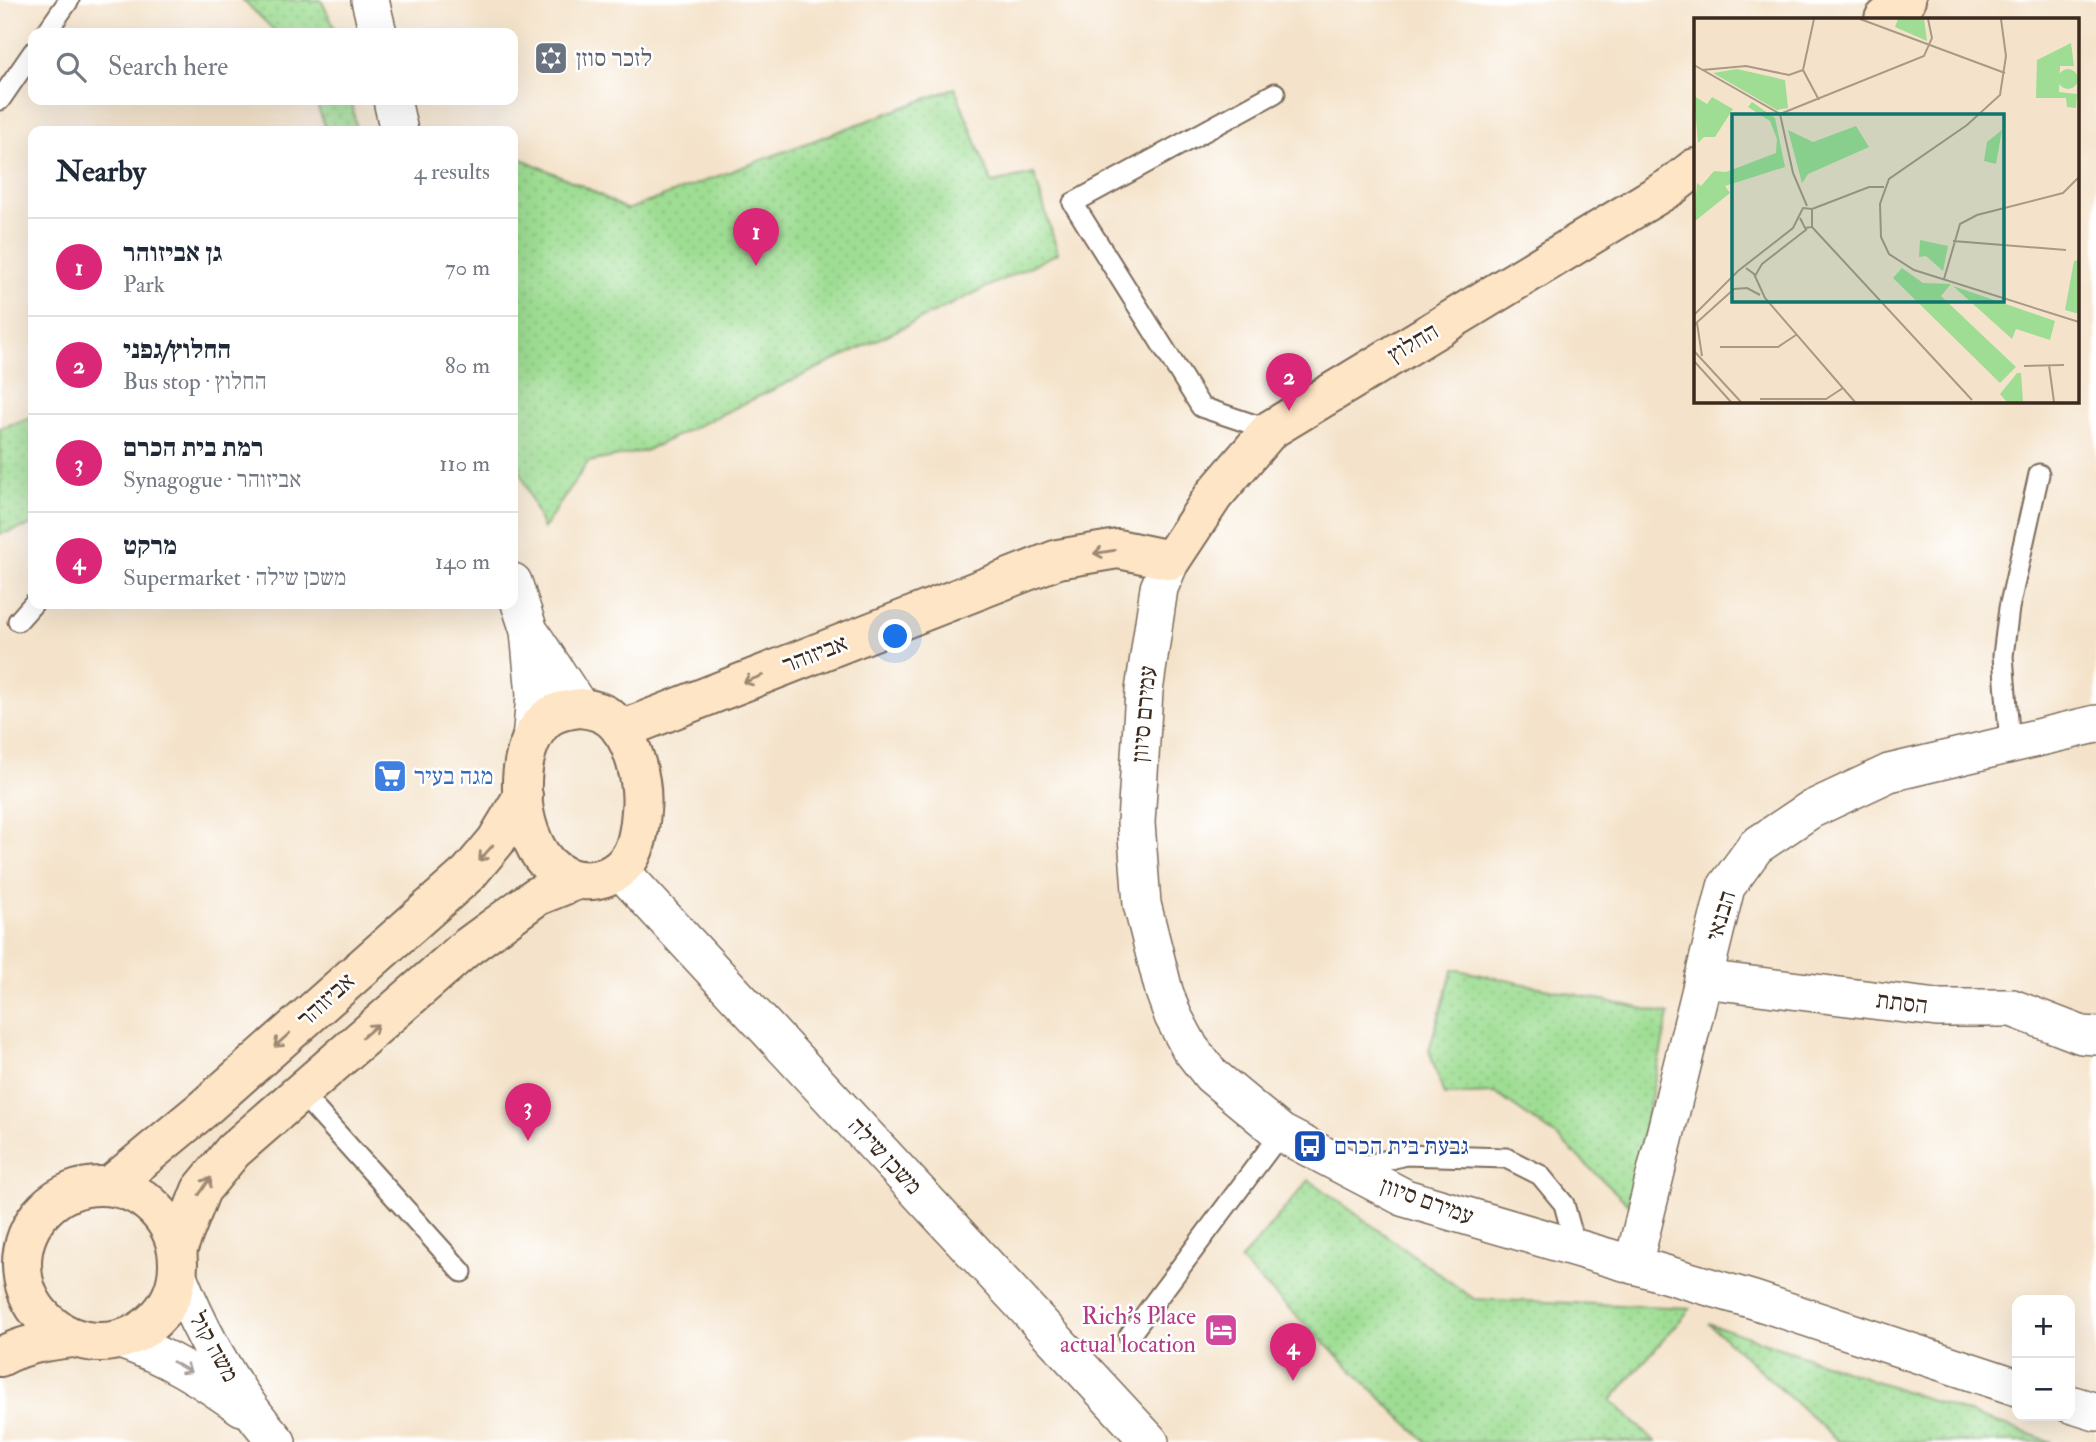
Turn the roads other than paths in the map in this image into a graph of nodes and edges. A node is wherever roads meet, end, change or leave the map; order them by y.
1 (69, 0) edge
2 (370, 0) edge
3 (1906, 0) edge
4 (1885, 18) edge
5 (49, 28) edge
6 (377, 28) edge
7 (28, 59) edge
8 (1275, 93) dead end
9 (0, 100) edge
10 (393, 105) edge
11 (398, 126) edge
12 (1694, 169) edge
13 (1270, 430) junction
14 (2039, 474) dead end
15 (1171, 560) junction
16 (518, 597) edge
17 (29, 609) edge
18 (18, 621) dead end
19 (529, 631) junction
20 (580, 708) junction
21 (2096, 724) edge
22 (621, 730) junction
23 (531, 741) junction
24 (2010, 745) junction
25 (523, 796) junction
26 (619, 870) junction
27 (577, 880) junction
28 (1703, 979) junction
29 (2096, 1036) edge
30 (300, 1092) junction
31 (1281, 1133) junction
32 (1351, 1170) junction
33 (110, 1186) junction
34 (1576, 1248) junction
35 (178, 1262) junction
36 (1633, 1265) junction
37 (10, 1272) edge
38 (462, 1272) dead end
39 (1129, 1336) dead end
40 (73, 1338) junction
41 (120, 1340) junction
42 (0, 1357) edge
43 (2012, 1385) edge
44 (2075, 1406) edge
45 (2096, 1412) edge
46 (265, 1429) edge
47 (1150, 1442) edge

1 - 5 lane
2 - 6 street
3 - 4 street
7 - 9 lane
8 - 13 lane
10 - 11 street
12 - 13 street, החלוץ
13 - 15 street, החלוץ
14 - 24 lane
15 -> 22 street, אביזוהר
15 - 31 street, עמירם סיוון
16 - 19 street
17 - 18 lane
19 - 20 street
19 - 23 street
20 - 22 street
20 - 23 street
21 - 24 street, הבנאי
22 - 26 street
23 - 25 street
24 - 28 street, הבנאי
25 - 27 street
25 -> 33 street, אביזוהר
26 - 27 street
26 - 47 street, משכן שילה
30 -> 27 street
28 - 29 street, הסתת
28 - 36 street, הבנאי
35 -> 30 street
30 - 38 lane
31 - 32 street, עמירם סיוון
31 - 39 lane
32 - 34 street, עמירם סיוון
32 - 34 lane
33 - 35 street
33 - 37 street
34 - 36 street, עמירם סיוון
35 - 41 street
35 - 46 street, משה קול
36 - 43 street, עמירם סיוון
37 - 40 street
40 - 41 street
40 - 42 street
41 -> 46 street, משה קול
44 - 45 street

